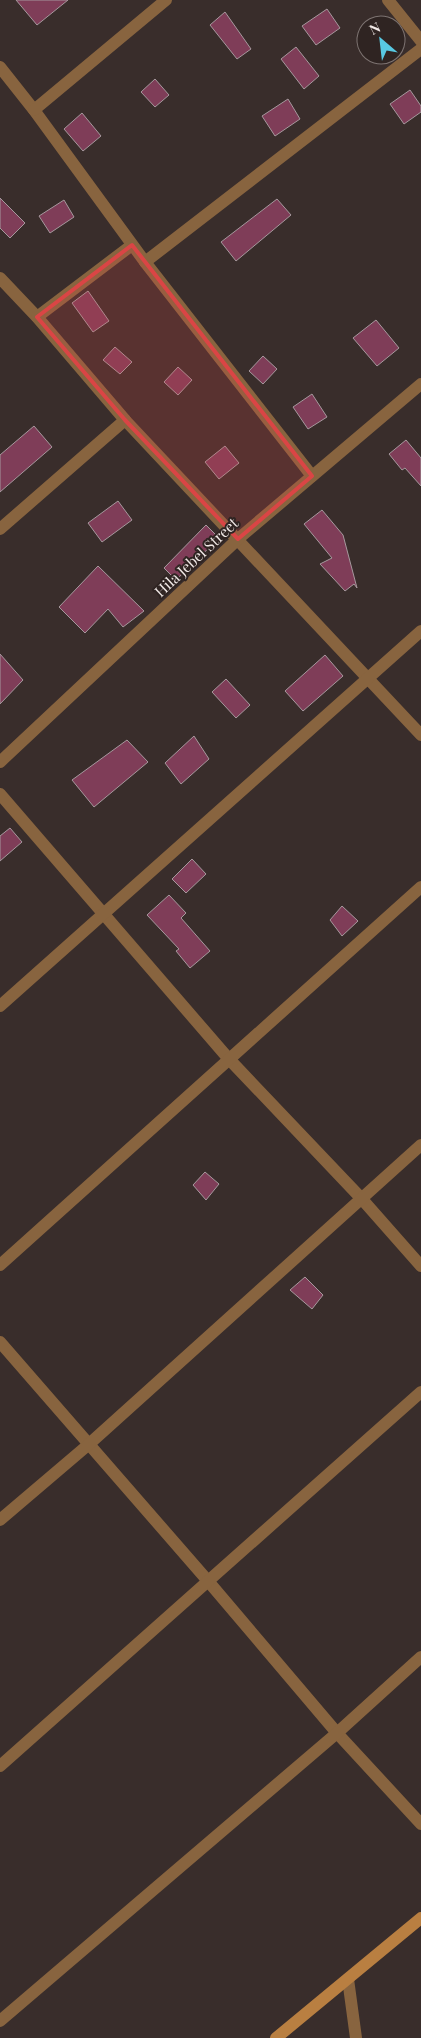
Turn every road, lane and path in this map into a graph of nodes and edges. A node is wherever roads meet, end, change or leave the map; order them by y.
1 (166, 0) edge
2 (388, 0) edge
3 (421, 41) edge
4 (421, 49) edge
5 (0, 67) edge
6 (34, 110) junction
7 (132, 245) junction
8 (145, 262) junction
9 (0, 278) edge
10 (37, 317) junction
11 (421, 384) edge
12 (125, 420) junction
13 (312, 476) junction
14 (0, 529) edge
15 (238, 539) junction
16 (421, 631) edge
17 (368, 678) junction
18 (421, 736) edge
19 (0, 762) edge
20 (0, 794) edge
21 (421, 887) edge
22 (104, 914) junction
23 (0, 1006) edge
24 (228, 1058) junction
25 (421, 1145) edge
26 (361, 1198) junction
27 (0, 1265) edge
28 (421, 1266) edge
29 (0, 1342) edge
30 (421, 1392) edge
31 (88, 1445) junction
32 (0, 1520) edge
33 (208, 1581) junction
34 (421, 1657) edge
35 (337, 1733) junction
36 (0, 1766) edge
37 (421, 1824) edge
38 (421, 1918) edge
39 (348, 1979) junction
40 (0, 2021) edge
41 (276, 2038) edge
42 (356, 2038) edge

1 - 6 street
2 - 3 street
4 - 8 street
5 - 6 street
6 - 7 street
7 - 8 street
7 - 10 street
8 - 13 street
9 - 10 street
10 - 12 street
11 - 13 street, Hila Jebel Street
12 - 14 street
12 - 15 street
13 - 15 street, Hila Jebel Street
15 - 17 street
15 - 19 street, Hila Jebel Street
16 - 17 street
17 - 18 street
17 - 22 street
20 - 22 street
21 - 24 street
22 - 23 street
22 - 24 street
24 - 26 street
24 - 27 street
25 - 26 street
26 - 28 street
26 - 31 street
29 - 31 street
30 - 33 street
31 - 32 street
31 - 33 street
33 - 35 street
33 - 36 street
34 - 35 street
35 - 37 street
35 - 40 street
38 - 39 street
39 - 41 street
39 - 42 street

